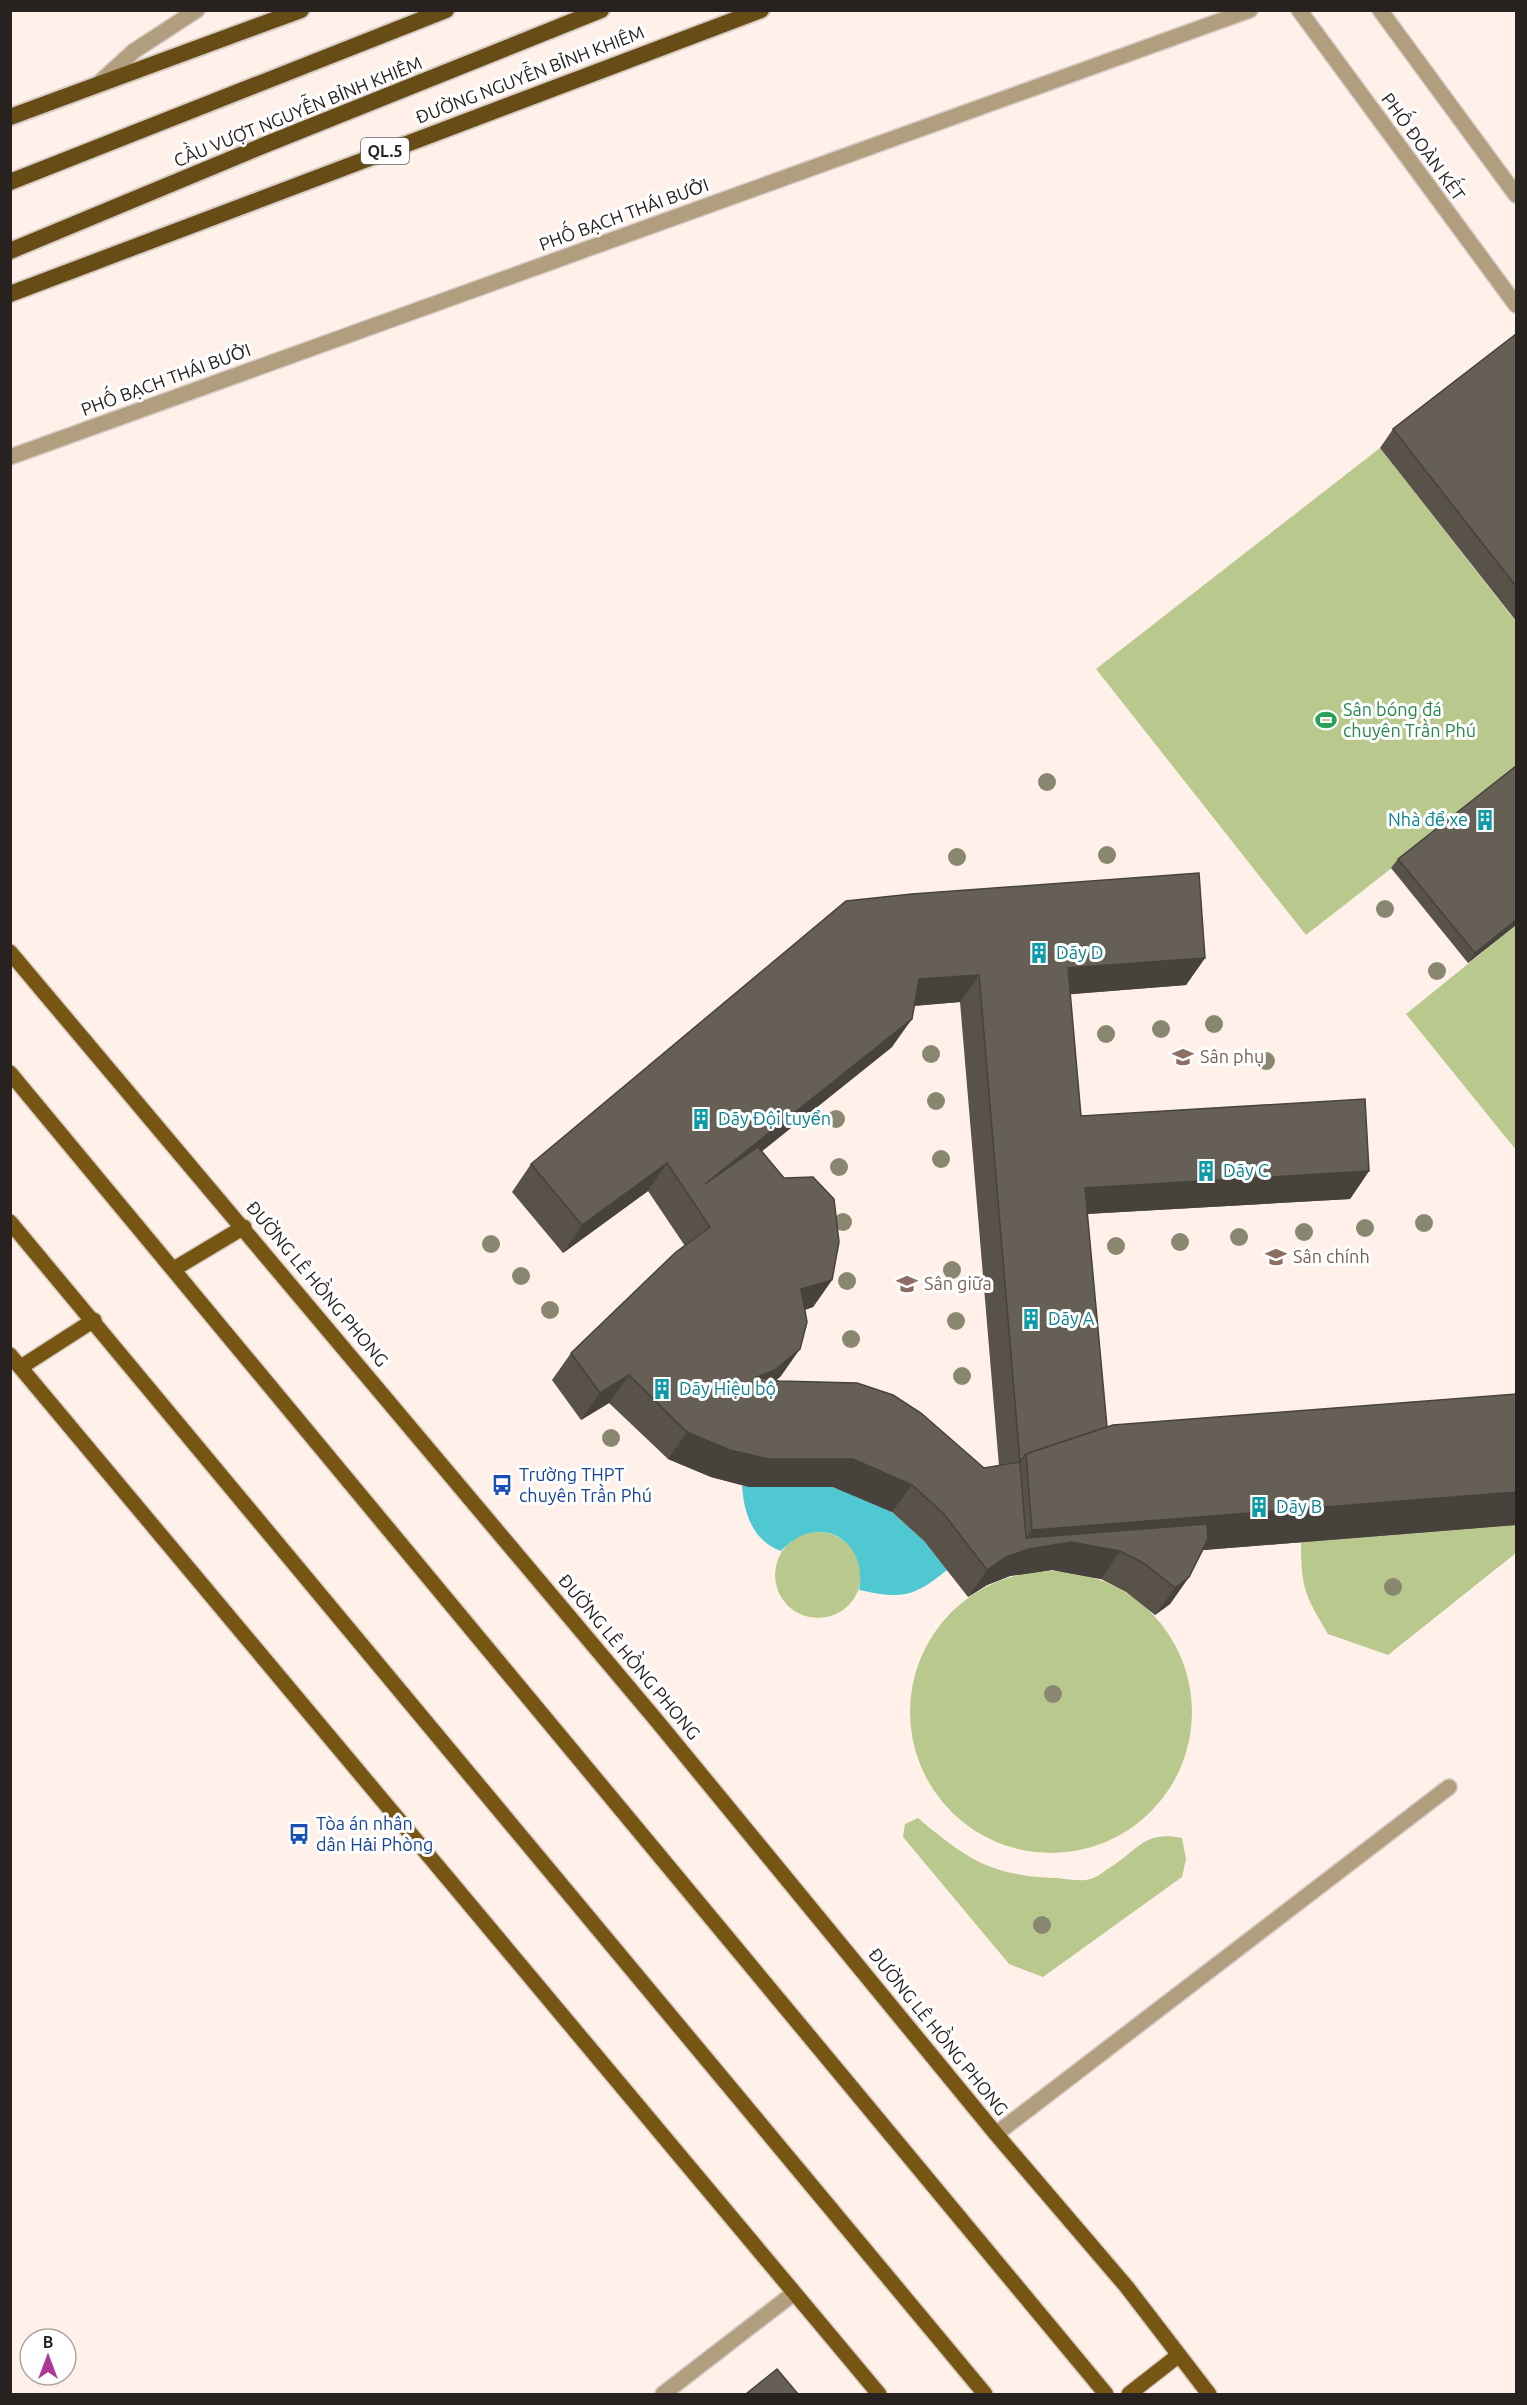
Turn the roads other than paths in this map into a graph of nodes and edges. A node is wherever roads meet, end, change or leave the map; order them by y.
1 (197, 10) edge
2 (301, 10) edge
3 (446, 10) edge
4 (601, 10) edge
5 (761, 10) edge
6 (1250, 10) edge
7 (1299, 10) edge
8 (1380, 10) edge
9 (100, 82) junction
10 (10, 117) edge
11 (10, 182) edge
12 (1516, 195) edge
13 (10, 251) edge
14 (32, 284) junction
15 (10, 285) edge
16 (10, 294) edge
17 (1516, 306) edge
18 (10, 457) edge
19 (10, 952) edge
20 (10, 1073) edge
21 (10, 1222) edge
22 (244, 1227) junction
23 (174, 1269) junction
24 (94, 1320) junction
25 (10, 1355) edge
26 (21, 1367) junction
27 (1449, 1787) dead end
28 (996, 2134) junction
29 (794, 2293) junction
30 (1179, 2355) junction
31 (663, 2394) edge
32 (879, 2394) edge
33 (985, 2394) edge
34 (1106, 2394) edge
35 (1129, 2394) edge
36 (1209, 2394) edge

1 - 9 street
2 - 9 highway
3 - 11 highway
4 - 13 highway, CẦU VƯỢT NGUYỄN BỈNH KHIÊM
5 - 14 highway, ĐƯỜNG NGUYỄN BỈNH KHIÊM / QL.5
6 - 18 street, PHỐ BẠCH THÁI BƯỞI
7 - 17 street, PHỐ ĐOÀN KẾT
8 - 12 street
9 - 10 highway
14 - 15 highway
14 - 16 highway, ĐƯỜNG NGUYỄN BỈNH KHIÊM / QL.5
19 - 22 main road, ĐƯỜNG LÊ HỒNG PHONG
20 - 23 main road
21 - 24 main road
22 - 23 main road
22 - 28 main road, ĐƯỜNG LÊ HỒNG PHONG
23 - 34 main road
24 - 26 main road
24 - 33 main road
25 - 26 main road
26 - 29 main road
27 - 28 street
28 - 30 main road, ĐƯỜNG LÊ HỒNG PHONG
29 - 31 street
29 - 32 main road
30 - 35 main road
30 - 36 main road, ĐƯỜNG LÊ HỒNG PHONG

